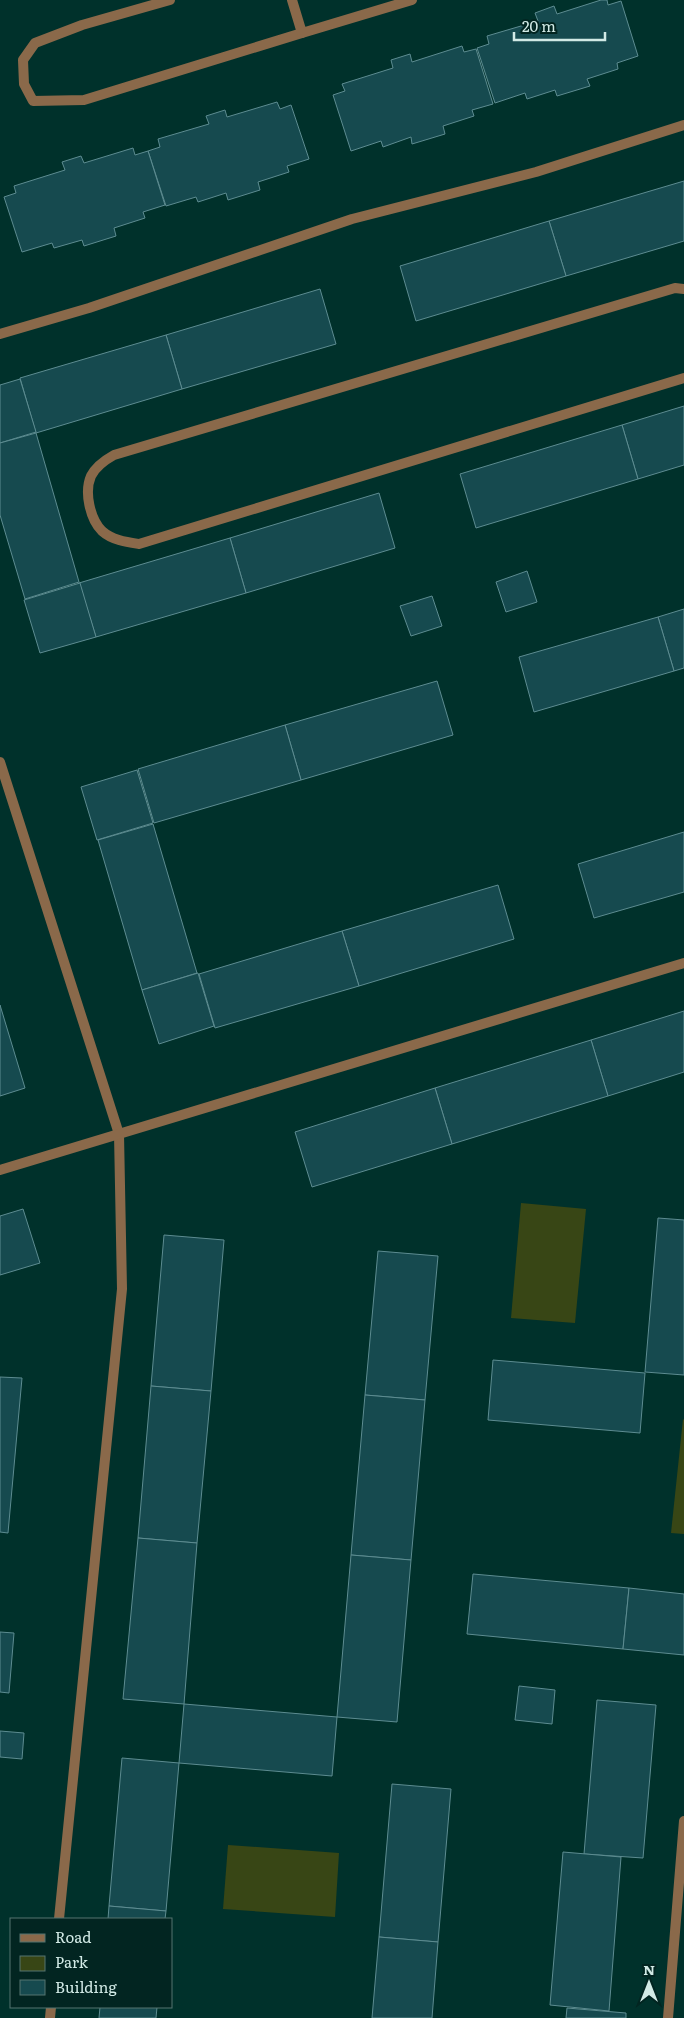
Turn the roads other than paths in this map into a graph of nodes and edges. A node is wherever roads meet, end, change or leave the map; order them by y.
1 (170, 0) edge
2 (292, 0) edge
3 (412, 0) edge
4 (302, 33) junction
5 (684, 125) edge
6 (684, 289) edge
7 (0, 334) edge
8 (684, 378) edge
9 (0, 762) edge
10 (684, 963) edge
11 (119, 1134) junction
12 (0, 1170) edge
13 (684, 1820) edge
14 (59, 1918) edge
15 (668, 2018) edge

1 - 4 street
2 - 4 street
3 - 4 street
5 - 7 street
6 - 8 street
9 - 11 street
10 - 11 street
11 - 12 street
11 - 14 street
13 - 15 street

